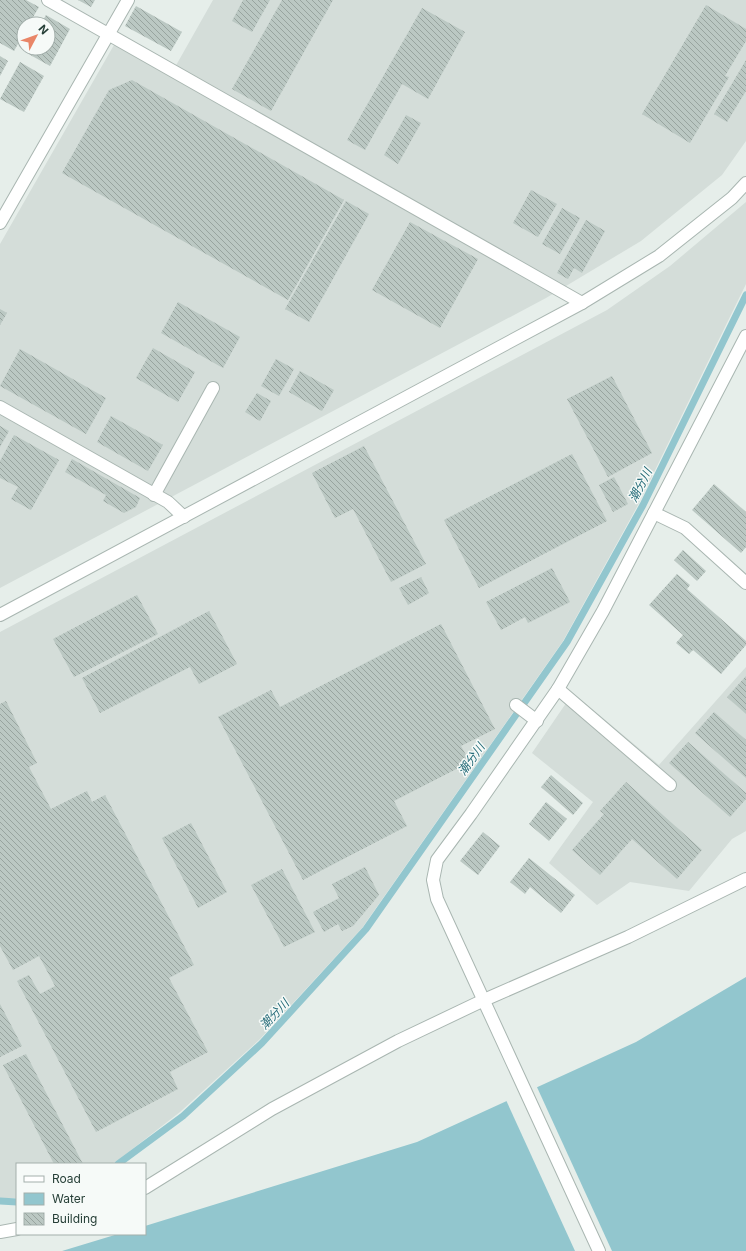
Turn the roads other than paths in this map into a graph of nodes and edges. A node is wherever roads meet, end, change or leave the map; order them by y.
1 (48, 0) edge
2 (128, 0) edge
3 (108, 34) junction
4 (746, 183) edge
5 (0, 223) edge
6 (582, 303) junction
7 (745, 340) edge
8 (213, 388) dead end
9 (0, 407) edge
10 (154, 495) junction
11 (654, 513) junction
12 (184, 517) junction
13 (746, 584) edge
14 (0, 614) edge
15 (558, 689) junction
16 (520, 708) dead end
17 (537, 721) junction
18 (670, 785) dead end
19 (746, 879) edge
20 (484, 1000) junction
21 (146, 1187) edge
22 (16, 1229) edge
23 (0, 1232) edge
24 (599, 1251) edge

1 - 3 street
2 - 3 street
3 - 5 street
3 - 6 street
4 - 6 street
6 - 12 street
7 - 11 street
8 - 10 street
9 - 10 street
10 - 12 street
11 - 13 street
11 - 15 street
12 - 14 street
15 - 17 street
15 - 18 street
16 - 17 street
17 - 20 street
19 - 20 street
20 - 21 street
20 - 24 street
22 - 23 street

